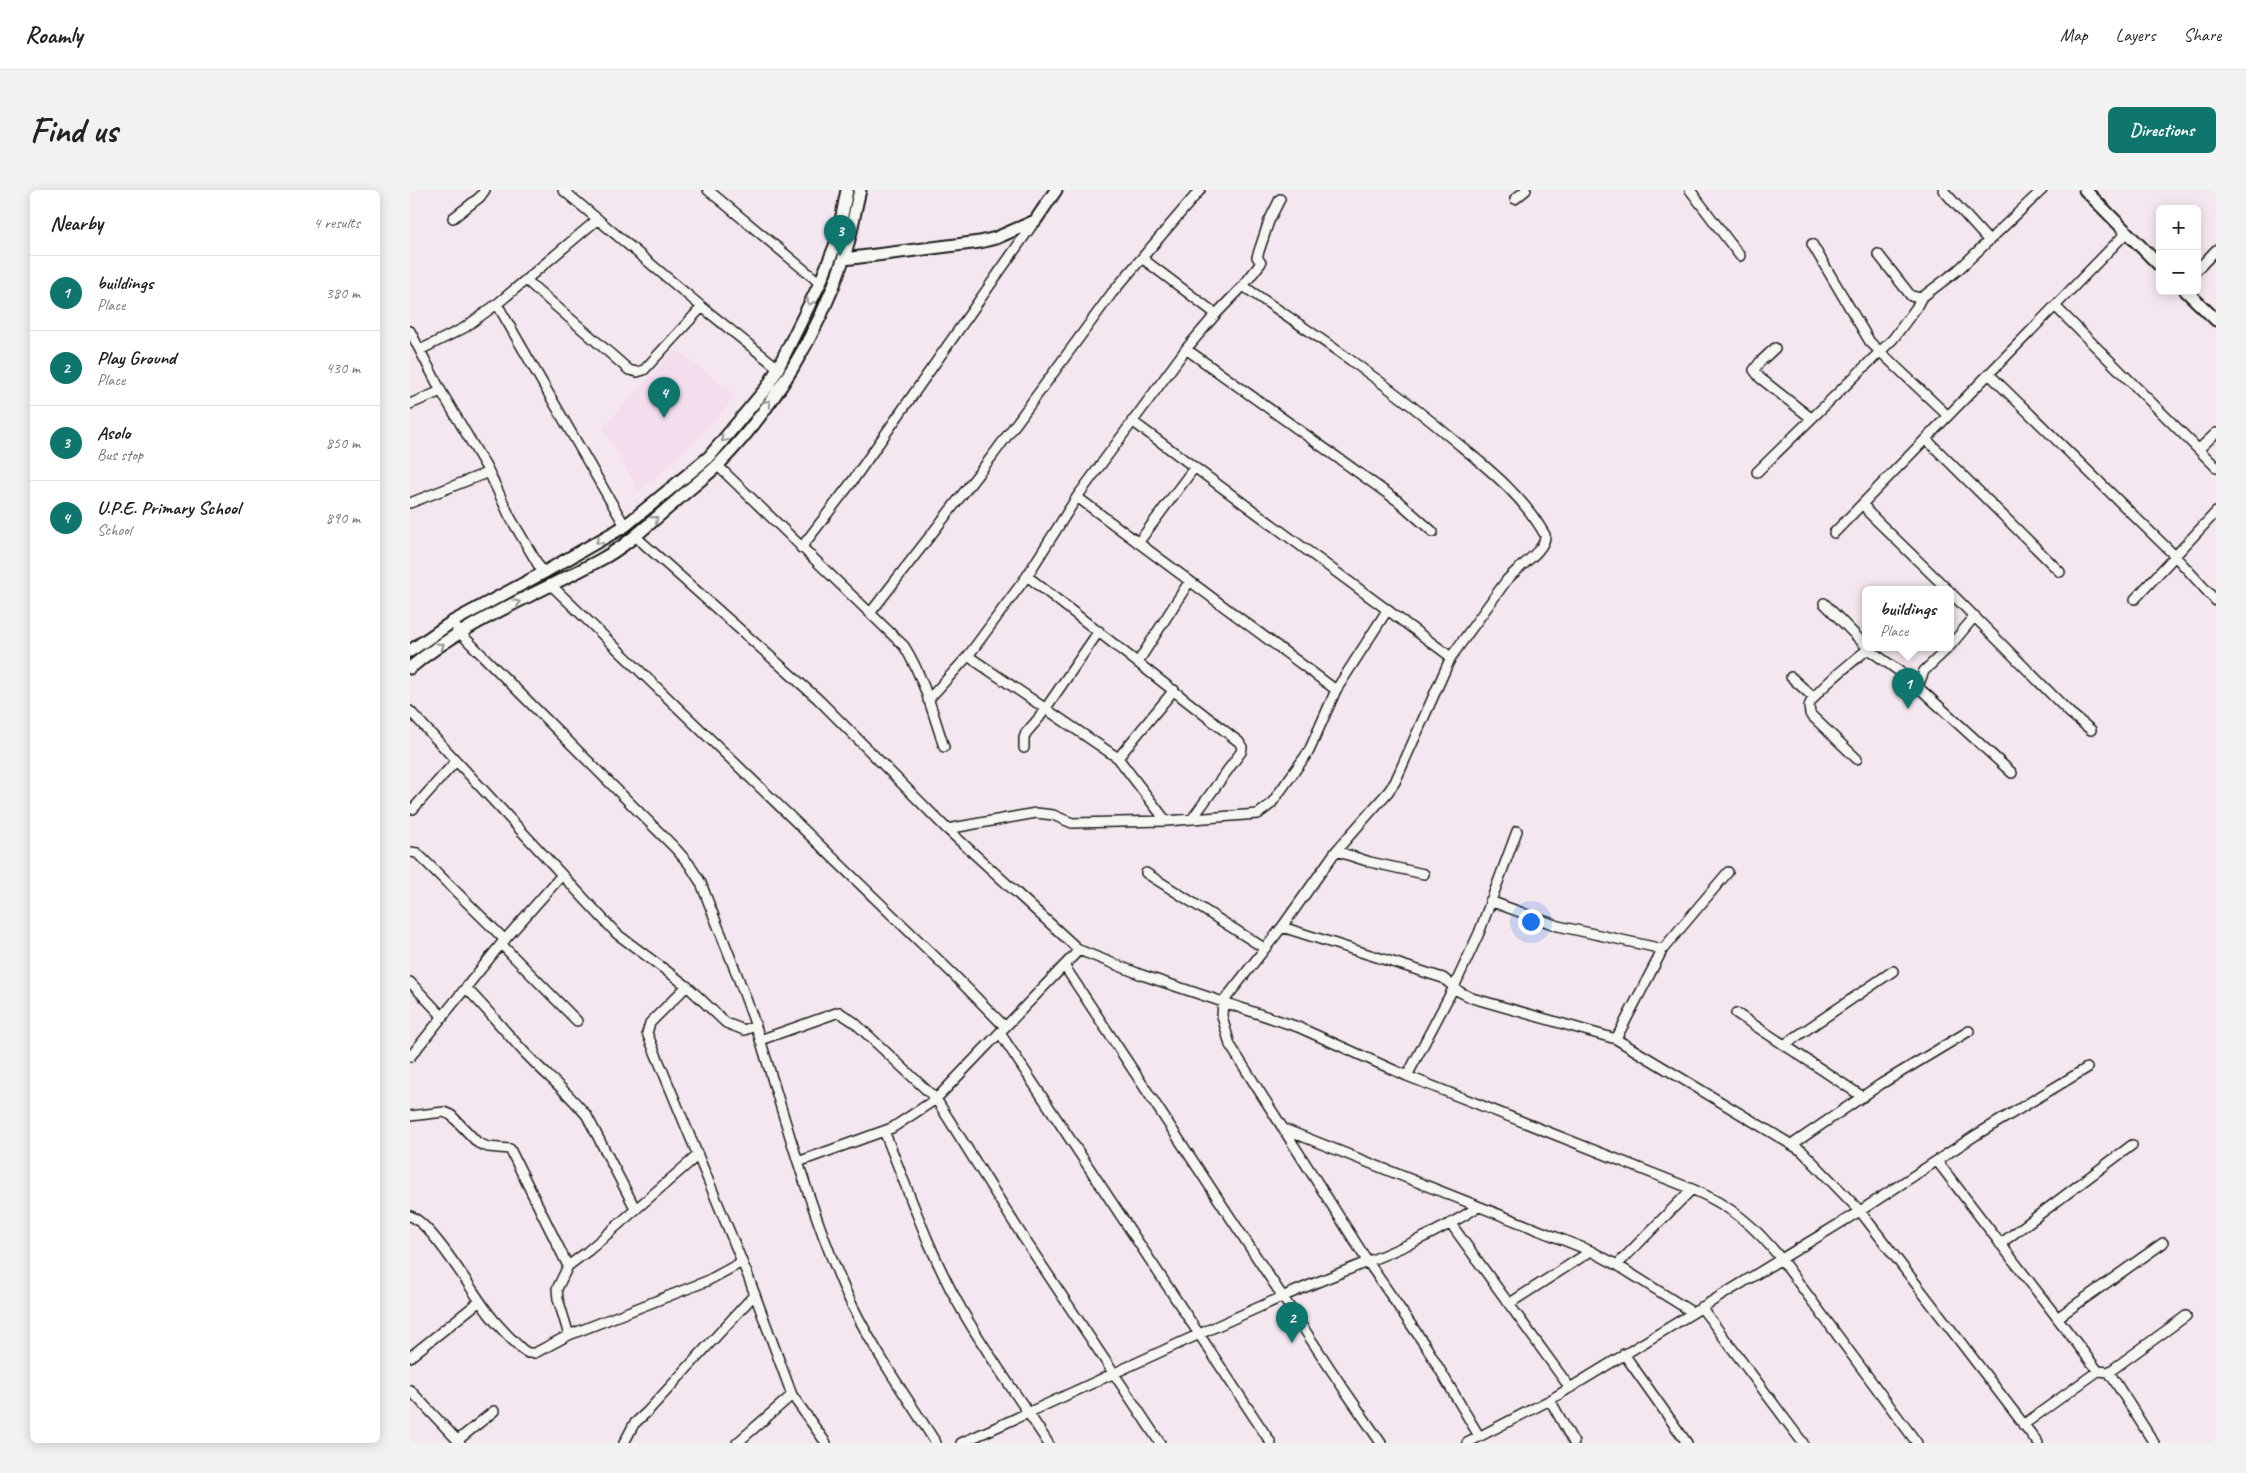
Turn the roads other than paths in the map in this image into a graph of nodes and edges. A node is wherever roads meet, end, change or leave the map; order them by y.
1 (485, 190) edge
2 (563, 190) edge
3 (708, 190) edge
4 (847, 190) edge
5 (860, 190) edge
6 (1056, 190) edge
7 (1200, 190) edge
8 (1526, 190) edge
9 (1690, 190) edge
10 (1943, 190) edge
11 (2042, 190) edge
12 (2085, 190) edge
13 (1280, 199) dead end
14 (1516, 199) dead end
15 (453, 218) dead end
16 (598, 219) junction
17 (1035, 221) junction
18 (2126, 233) junction
19 (1988, 240) junction
20 (1812, 244) dead end
21 (2216, 250) edge
22 (1878, 254) dead end
23 (1740, 256) dead end
24 (844, 259) junction
25 (1143, 259) junction
26 (2156, 262) edge
27 (2201, 266) edge
28 (526, 280) junction
29 (820, 283) junction
30 (1243, 286) junction
31 (2190, 295) edge
32 (1921, 298) junction
33 (497, 304) junction
34 (702, 307) junction
35 (2056, 307) junction
36 (1216, 314) junction
37 (2216, 320) edge
38 (410, 331) edge
39 (1775, 348) dead end
40 (1186, 349) junction
41 (420, 350) junction
42 (1879, 351) junction
43 (778, 368) junction
44 (1989, 374) junction
45 (441, 391) junction
46 (410, 404) edge
47 (1948, 416) junction
48 (1811, 418) junction
49 (1132, 421) junction
50 (2216, 433) edge
51 (1926, 439) junction
52 (2199, 449) junction
53 (717, 465) junction
54 (2216, 467) edge
55 (1194, 468) junction
56 (488, 472) junction
57 (1757, 472) dead end
58 (1077, 497) junction
59 (410, 503) edge
60 (1863, 503) junction
61 (2216, 512) edge
62 (624, 526) junction
63 (1433, 532) dead end
64 (1834, 533) dead end
65 (635, 536) junction
66 (1138, 543) junction
67 (801, 548) junction
68 (2174, 556) junction
69 (2060, 572) dead end
70 (543, 573) junction
71 (1027, 576) junction
72 (1189, 582) junction
73 (551, 585) junction
74 (1944, 586) edge
75 (1954, 596) edge
76 (2136, 599) dead end
77 (2216, 601) edge
78 (1824, 603) dead end
79 (1388, 609) junction
80 (871, 612) junction
81 (1975, 616) junction
82 (452, 622) junction
83 (1099, 631) junction
84 (461, 634) junction
85 (1954, 641) edge
86 (1862, 643) edge
87 (410, 651) edge
88 (1864, 651) edge
89 (1871, 651) edge
90 (1945, 651) edge
91 (968, 656) junction
92 (1452, 658) junction
93 (1138, 662) junction
94 (410, 668) edge
95 (1924, 671) junction
96 (1906, 676) junction
97 (1791, 677) dead end
98 (1918, 686) junction
99 (1174, 690) junction
100 (1336, 690) junction
101 (1814, 698) junction
102 (928, 700) junction
103 (1044, 708) junction
104 (410, 711) edge
105 (2091, 730) dead end
106 (944, 747) dead end
107 (1024, 748) dead end
108 (1118, 758) junction
109 (1857, 759) dead end
110 (456, 762) junction
111 (2012, 773) dead end
112 (413, 808) dead end
113 (1192, 819) junction
114 (1166, 820) junction
115 (948, 829) junction
116 (1517, 831) dead end
117 (1336, 851) junction
118 (410, 852) edge
119 (1728, 872) dead end
120 (1146, 873) dead end
121 (1424, 874) dead end
122 (562, 875) junction
123 (1490, 901) junction
124 (1282, 927) junction
125 (503, 942) junction
126 (1264, 948) junction
127 (1663, 949) junction
128 (1079, 950) junction
129 (1065, 967) junction
130 (1893, 971) dead end
131 (410, 982) edge
132 (687, 986) junction
133 (1454, 986) junction
134 (467, 989) junction
135 (1223, 1002) junction
136 (1736, 1013) dead end
137 (443, 1017) junction
138 (577, 1021) dead end
139 (755, 1026) junction
140 (1002, 1030) junction
141 (1969, 1031) dead end
142 (1616, 1039) junction
143 (760, 1040) junction
144 (1784, 1045) junction
145 (410, 1057) edge
146 (2087, 1068) dead end
147 (1407, 1076) junction
148 (1863, 1096) junction
149 (936, 1099) junction
150 (410, 1116) edge
151 (1284, 1129) junction
152 (884, 1131) junction
153 (1793, 1144) junction
154 (2132, 1145) dead end
155 (698, 1155) junction
156 (1937, 1161) junction
157 (798, 1162) junction
158 (1692, 1189) junction
159 (1478, 1206) junction
160 (635, 1208) junction
161 (1860, 1211) junction
162 (410, 1216) edge
163 (1451, 1224) junction
164 (2163, 1243) dead end
165 (2000, 1244) junction
166 (1591, 1251) junction
167 (1781, 1259) junction
168 (742, 1262) junction
169 (1368, 1262) junction
170 (1617, 1264) junction
171 (568, 1266) junction
172 (755, 1294) junction
173 (1283, 1296) junction
174 (480, 1301) junction
175 (1510, 1304) junction
176 (1697, 1309) junction
177 (2186, 1316) dead end
178 (2057, 1318) junction
179 (569, 1335) junction
180 (1199, 1335) junction
181 (1624, 1354) junction
182 (410, 1356) edge
183 (2098, 1371) junction
184 (2109, 1372) junction
185 (1114, 1374) junction
186 (1570, 1388) junction
187 (410, 1390) edge
188 (792, 1395) junction
189 (1550, 1400) junction
190 (494, 1411) dead end
191 (1029, 1413) junction
192 (2023, 1425) junction
193 (1479, 1436) junction
194 (459, 1442) edge
195 (625, 1443) edge
196 (737, 1443) edge
197 (826, 1443) edge
198 (936, 1443) edge
199 (961, 1443) edge
200 (1048, 1443) edge
201 (1160, 1443) edge
202 (1270, 1443) edge
203 (1382, 1443) edge
204 (1467, 1443) edge
205 (1574, 1443) edge
206 (1687, 1443) edge
207 (1803, 1443) edge
208 (1917, 1443) edge
209 (2038, 1443) edge
210 (2154, 1443) edge

1 - 15 street
2 - 16 street
3 - 29 street
4 - 29 street
5 - 24 street
6 - 17 street
7 - 25 street
8 - 14 street
9 - 23 street
10 - 19 street
11 - 19 street
12 - 18 street
13 - 30 street
16 - 28 street
16 - 34 street
17 - 24 street
17 - 67 street
18 - 26 street
18 - 35 street
19 - 32 street
20 - 42 street
21 - 27 street
22 - 32 street
53 -> 24 street
25 - 36 street
25 - 80 street
28 - 33 street
28 - 34 street
29 -> 43 street
30 - 36 street
30 - 92 street
31 - 37 street
32 - 42 street
33 - 41 street
33 - 62 street
34 - 43 street
35 - 44 street
35 - 52 street
36 - 40 street
38 - 41 street
39 - 48 street
40 - 49 street
40 - 63 street
41 - 45 street
42 - 47 street
42 - 48 street
43 -> 62 street
44 - 47 street
44 - 68 street
45 - 46 street
45 - 56 street
47 - 51 street
48 - 57 street
49 - 55 street
49 - 58 street
50 - 52 street
51 - 60 street
51 - 69 street
52 - 54 street
65 -> 53 street
53 - 67 street
55 - 66 street
55 - 79 street
56 - 59 street
56 - 70 street
58 - 66 street
58 - 71 street
60 - 64 street
60 - 74 street
61 - 68 street
62 -> 70 street
65 - 73 street
65 - 115 street
66 - 72 street
67 - 80 street
68 - 76 street
68 - 77 street
70 - 82 street
71 - 83 street
71 - 91 street
72 - 93 street
72 - 100 street
84 -> 73 street
73 - 140 street
75 - 81 street
78 - 86 street
79 - 92 street
79 - 100 street
80 - 102 street
81 - 85 street
81 - 105 street
82 - 84 street
82 - 87 street
83 - 93 street
83 - 103 street
94 -> 84 street
84 - 139 street
88 - 101 street
89 - 96 street
90 - 95 street
91 - 102 street
91 - 103 street
92 - 117 street
93 - 99 street
95 - 96 street
95 - 98 street
96 - 98 street
97 - 101 street
98 - 111 street
99 - 108 street
99 - 113 street
100 - 113 street
101 - 109 street
102 - 106 street
103 - 107 street
103 - 108 street
104 - 110 street
108 - 114 street
110 - 112 street
110 - 122 street
113 - 114 street
114 - 115 street
115 - 128 street
116 - 123 street
117 - 121 street
117 - 124 street
118 - 125 street
119 - 127 street
120 - 126 street
122 - 125 street
122 - 132 street
123 - 127 street
123 - 133 street
124 - 126 street
124 - 133 street
125 - 134 street
125 - 138 street
126 - 135 street
127 - 142 street
128 - 129 street
128 - 135 street
129 - 140 street
129 - 173 street
130 - 144 street
131 - 137 street
132 - 139 street
132 - 155 street
133 - 142 street
133 - 147 street
134 - 137 street
134 - 160 street
135 - 147 street
135 - 151 street
136 - 144 street
137 - 145 street
139 - 143 street
140 - 149 street
140 - 180 street
141 - 148 street
142 - 153 street
143 - 149 street
143 - 157 street
144 - 148 street
146 - 156 street
147 - 158 street
148 - 153 street
149 - 152 street
149 - 185 street
150 - 171 street
151 - 159 street
151 - 169 street
152 - 157 street
152 - 191 street
153 - 161 street
154 - 165 street
155 - 160 street
155 - 168 street
156 - 161 street
156 - 165 street
157 - 198 street
158 - 167 street
158 - 170 street
159 - 163 street
159 - 166 street
160 - 171 street
161 - 167 street
161 - 192 street
162 - 174 street
163 - 169 street
163 - 175 street
164 - 178 street
165 - 178 street
166 - 170 street
166 - 175 street
167 - 176 street
167 - 208 street
168 - 172 street
168 - 179 street
169 - 173 street
169 - 193 street
170 - 176 street
171 - 179 street
172 - 188 street
172 - 195 street
173 - 180 street
173 - 203 street
174 - 179 street
174 - 182 street
175 - 186 street
176 - 181 street
176 - 207 street
177 - 184 street
178 - 183 street
180 - 185 street
180 - 202 street
181 - 186 street
181 - 206 street
183 - 184 street
183 - 192 street
184 - 210 street
185 - 191 street
185 - 201 street
186 - 189 street
187 - 194 street
188 - 196 street
188 - 197 street
189 - 193 street
189 - 205 street
190 - 194 street
191 - 199 street
191 - 200 street
192 - 209 street
193 - 204 street

